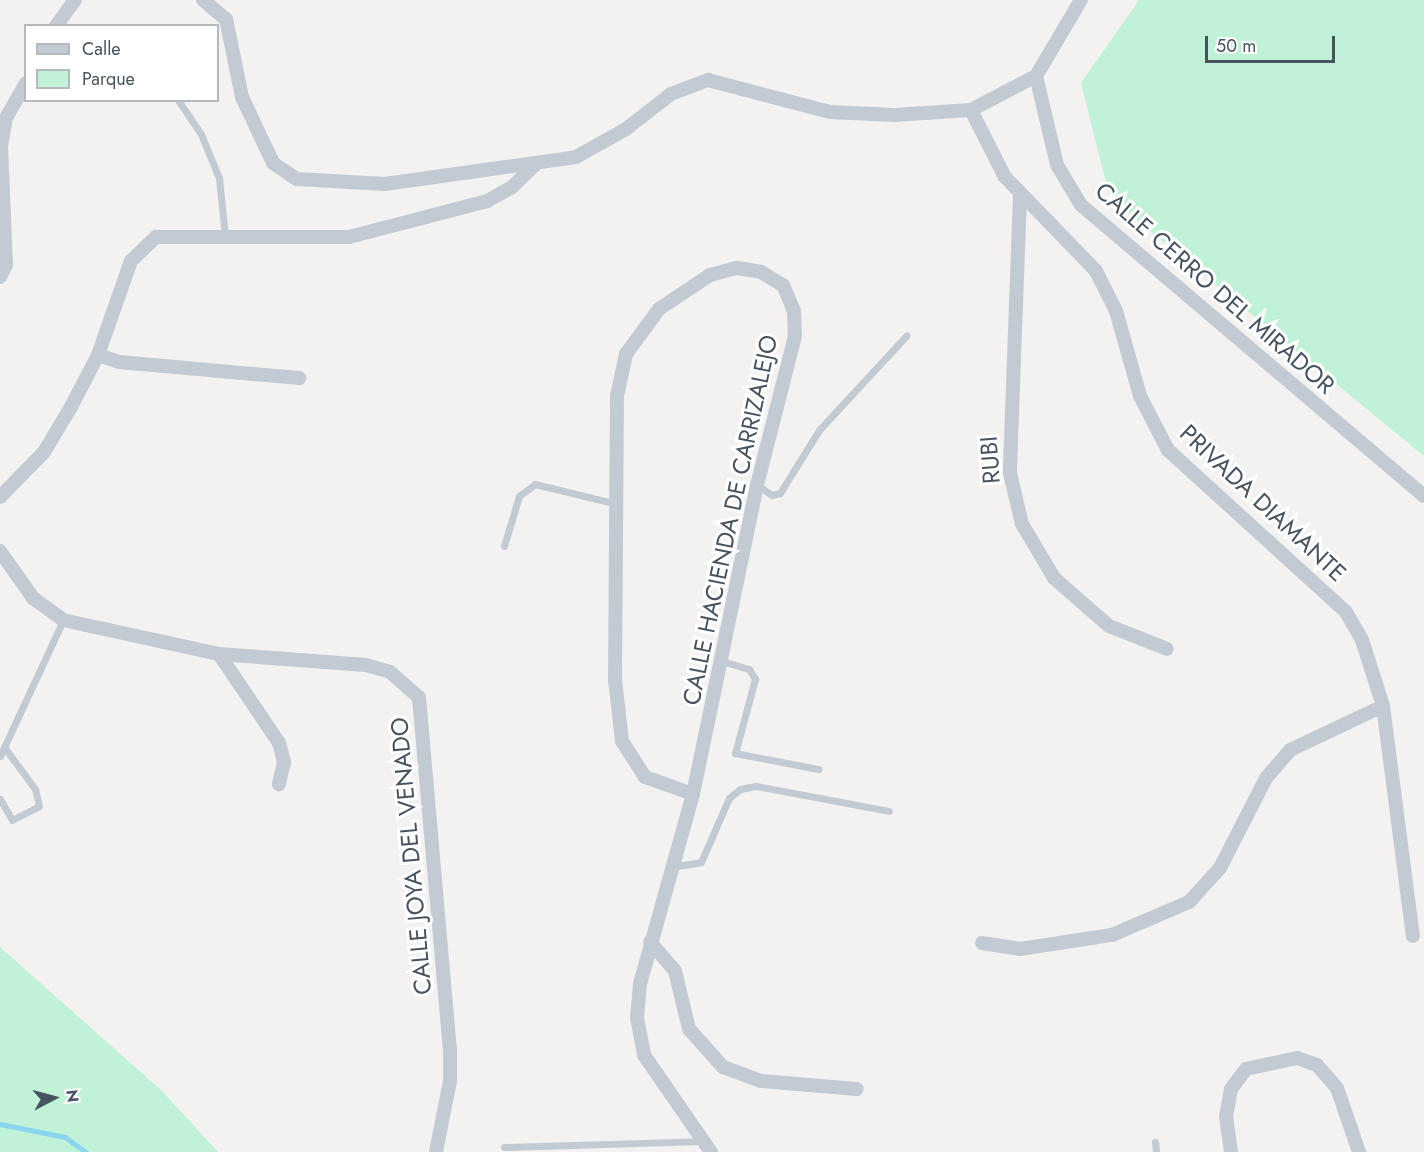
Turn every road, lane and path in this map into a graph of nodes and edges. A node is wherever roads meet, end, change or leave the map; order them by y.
1 (75, 0) edge
2 (1082, 0) edge
3 (207, 2) edge
4 (57, 24) edge
5 (1036, 76) junction
6 (24, 86) edge
7 (179, 102) edge
8 (971, 110) junction
9 (536, 164) junction
10 (1020, 195) junction
11 (225, 236) junction
12 (0, 277) edge
13 (907, 335) dead end
14 (98, 355) junction
15 (299, 378) dead end
16 (757, 485) junction
17 (1424, 496) edge
18 (0, 497) edge
19 (616, 504) junction
20 (504, 546) dead end
21 (0, 551) edge
22 (63, 620) junction
23 (1167, 649) dead end
24 (219, 654) junction
25 (722, 661) junction
26 (1383, 706) junction
27 (4, 747) junction
28 (0, 756) edge
29 (819, 769) dead end
30 (279, 784) dead end
31 (693, 794) junction
32 (0, 799) edge
33 (889, 811) dead end
34 (671, 867) junction
35 (1413, 936) dead end
36 (650, 942) junction
37 (982, 943) dead end
38 (856, 1089) dead end
39 (1155, 1142) dead end
40 (708, 1146) edge
41 (504, 1147) dead end
42 (436, 1152) edge
43 (1156, 1152) edge
44 (1231, 1152) edge
45 (1359, 1152) edge

1 - 4 street
2 - 5 street
3 - 9 street
5 - 8 street
5 - 17 street, CALLE CERRO DEL MIRADOR
6 - 12 street
7 - 11 lane
8 - 9 street
8 - 10 street, PRIVADA DIAMANTE
9 - 11 street
10 - 23 street, RUBI
10 - 26 street, PRIVADA DIAMANTE
11 - 14 street
13 - 16 lane
14 - 15 street
14 - 18 street
16 - 19 street, CALLE HACIENDA DE CARRIZALEJO
16 - 25 street, CALLE HACIENDA DE CARRIZALEJO
19 - 20 lane
19 - 31 street, CALLE HACIENDA DE CARRIZALEJO
21 - 22 street, CALLE JOYA DEL VENADO
22 - 24 street, CALLE JOYA DEL VENADO
22 - 27 lane
24 - 30 street
24 - 42 street, CALLE JOYA DEL VENADO
25 - 29 lane
25 - 31 street, CALLE HACIENDA DE CARRIZALEJO
26 - 35 street, PRIVADA DIAMANTE
26 - 37 street
27 - 28 lane
27 - 32 lane
31 - 34 street, CALLE HACIENDA DE CARRIZALEJO
33 - 34 lane
34 - 36 street, CALLE HACIENDA DE CARRIZALEJO
36 - 38 street
36 - 40 street, CALLE HACIENDA DE CARRIZALEJO
39 - 43 lane
40 - 41 lane
44 - 45 street

